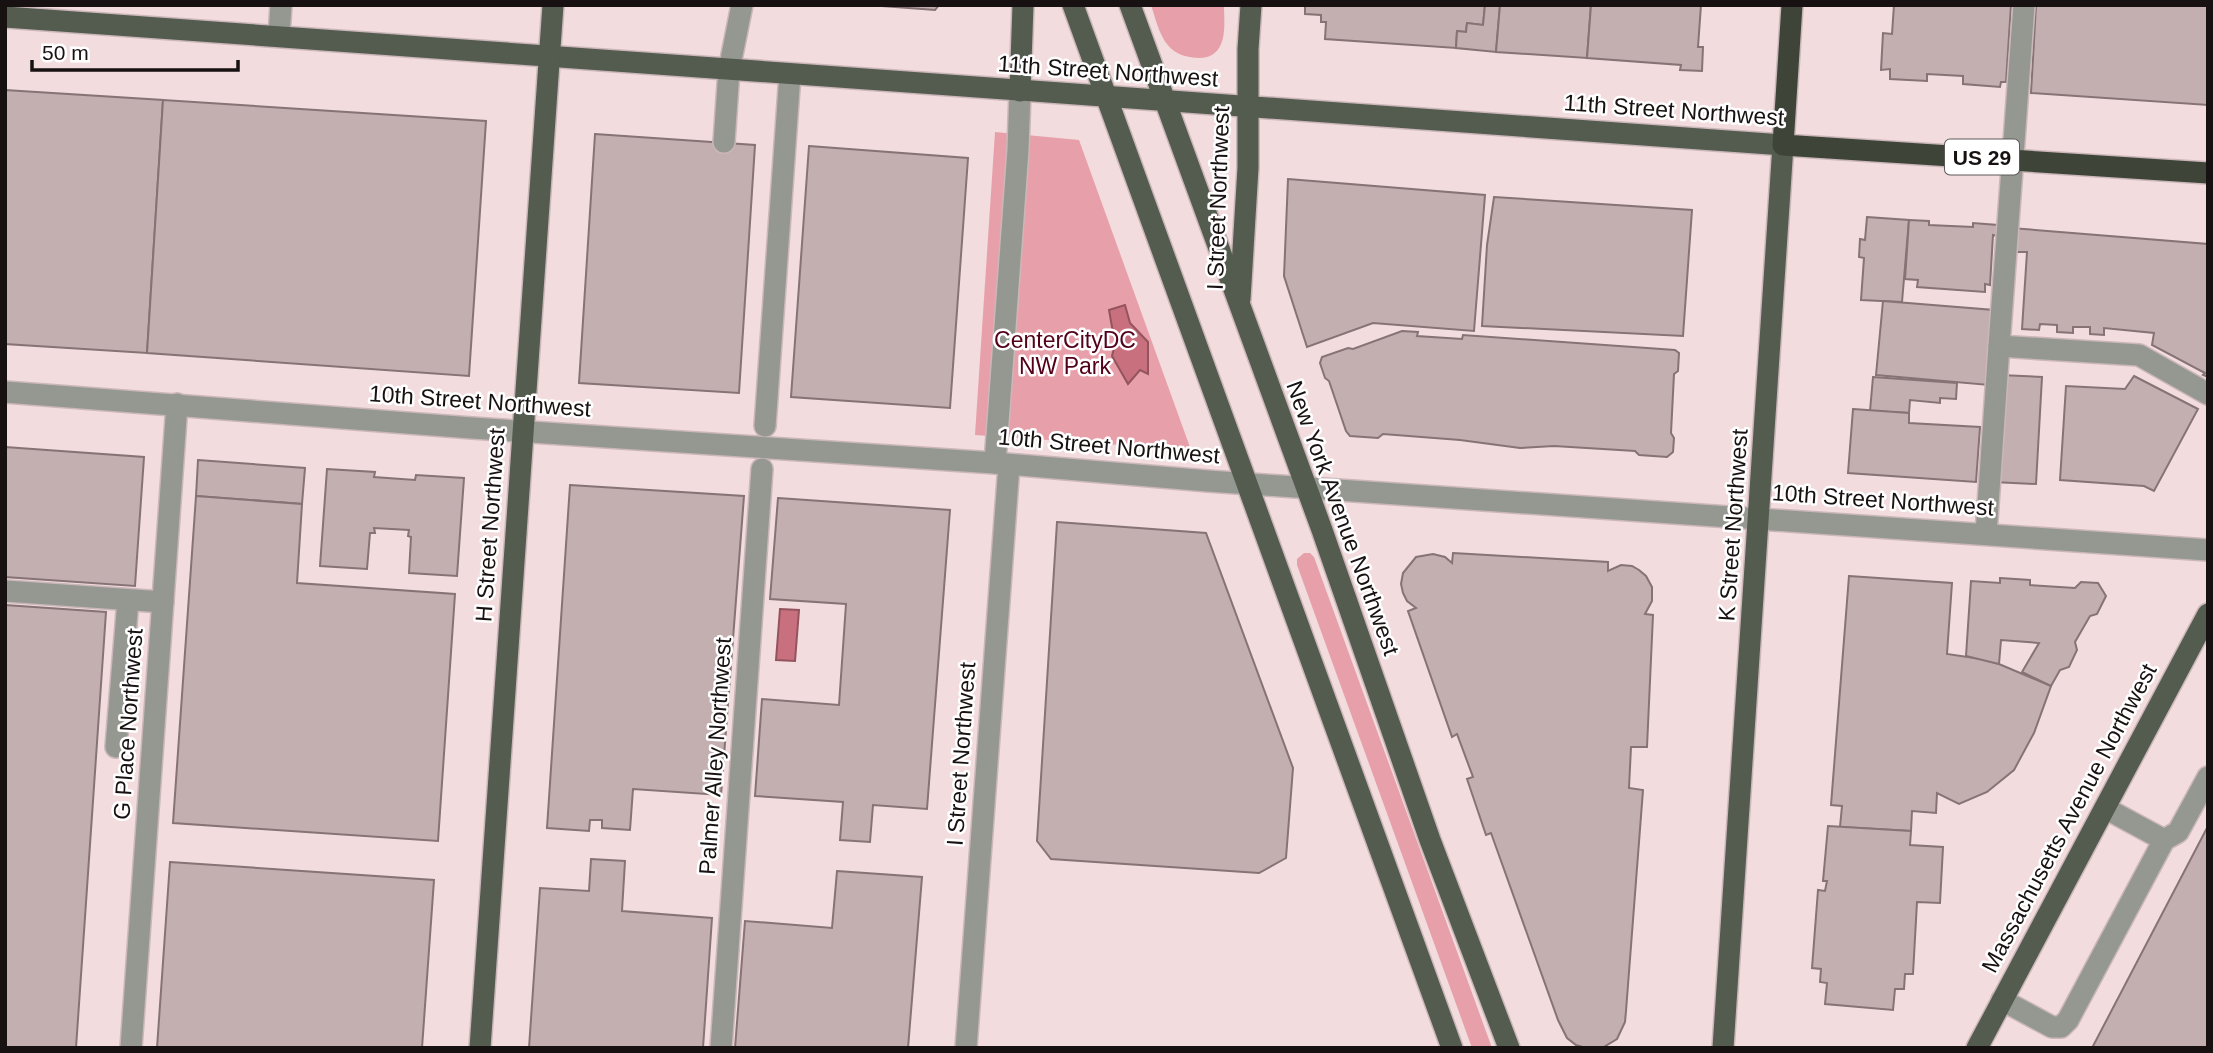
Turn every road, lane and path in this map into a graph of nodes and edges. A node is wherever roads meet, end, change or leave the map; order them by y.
1 (281, 5) edge
2 (553, 5) edge
3 (742, 5) edge
4 (1023, 5) edge
5 (1073, 5) edge
6 (1130, 5) edge
7 (1251, 5) edge
8 (1792, 5) edge
9 (2024, 5) edge
10 (5, 17) edge
11 (279, 36) junction
12 (549, 57) junction
13 (729, 70) junction
14 (790, 74) junction
15 (1020, 91) junction
16 (1107, 98) junction
17 (1165, 102) junction
18 (1248, 106) junction
19 (724, 142) dead end
20 (1783, 145) junction
21 (2013, 159) junction
22 (2208, 173) edge
23 (1240, 308) junction
24 (1999, 346) junction
25 (5, 392) edge
26 (2208, 394) edge
27 (177, 404) junction
28 (765, 426) dead end
29 (523, 430) junction
30 (1002, 464) junction
31 (762, 469) dead end
32 (1245, 483) junction
33 (1305, 488) junction
34 (1760, 518) junction
35 (1986, 534) junction
36 (2208, 550) edge
37 (5, 591) edge
38 (128, 600) junction
39 (163, 602) junction
40 (2208, 614) edge
41 (116, 747) dead end
42 (2208, 777) edge
43 (2105, 808) junction
44 (2164, 841) junction
45 (2003, 1000) junction
46 (131, 1048) edge
47 (480, 1048) edge
48 (721, 1048) edge
49 (966, 1048) edge
50 (1452, 1048) edge
51 (1509, 1048) edge
52 (1723, 1048) edge
53 (1977, 1048) edge

1 - 11 street
2 - 12 main road, H Street Northwest
3 - 13 street
4 - 15 main road
5 - 16 main road
6 - 17 main road, New York Avenue Northwest
7 - 18 main road, I Street Northwest
8 - 20 highway, K Street Northwest
9 - 21 street
10 - 11 main road, 11th Street Northwest
11 - 12 main road, 11th Street Northwest
12 - 13 main road, 11th Street Northwest
12 - 29 main road, H Street Northwest
13 - 14 main road, 11th Street Northwest
13 - 19 street
14 - 15 main road, 11th Street Northwest
14 - 28 street
15 - 16 main road, 11th Street Northwest
15 - 30 street, I Street Northwest
16 - 17 main road, 11th Street Northwest
16 - 32 main road
17 - 18 main road, 11th Street Northwest
17 - 23 main road, New York Avenue Northwest
18 - 20 main road, 11th Street Northwest
18 - 23 main road, I Street Northwest
20 - 21 highway, 11th Street Northwest / US 29
20 - 34 main road, K Street Northwest
21 - 22 highway, 11th Street Northwest / US 29
21 - 24 street
23 - 33 main road, New York Avenue Northwest
24 - 26 street
24 - 35 street
25 - 27 street, 10th Street Northwest
27 - 29 street, 10th Street Northwest
27 - 39 street, G Place Northwest
29 - 30 street, 10th Street Northwest
29 - 47 main road, H Street Northwest
30 - 32 street, 10th Street Northwest
30 - 49 street, I Street Northwest
31 - 48 street, Palmer Alley Northwest
32 - 33 street, 10th Street Northwest
32 - 50 main road
33 - 34 street, 10th Street Northwest
33 - 51 main road, New York Avenue Northwest
34 - 35 street, 10th Street Northwest
34 - 52 main road, K Street Northwest
35 - 36 street, 10th Street Northwest
37 - 38 street
38 - 39 street
38 - 41 street
39 - 46 street, G Place Northwest
40 - 43 main road, Massachusetts Avenue Northwest
42 - 44 street
43 - 44 street
43 - 45 main road, Massachusetts Avenue Northwest
44 - 45 street
45 - 53 main road, Massachusetts Avenue Northwest

